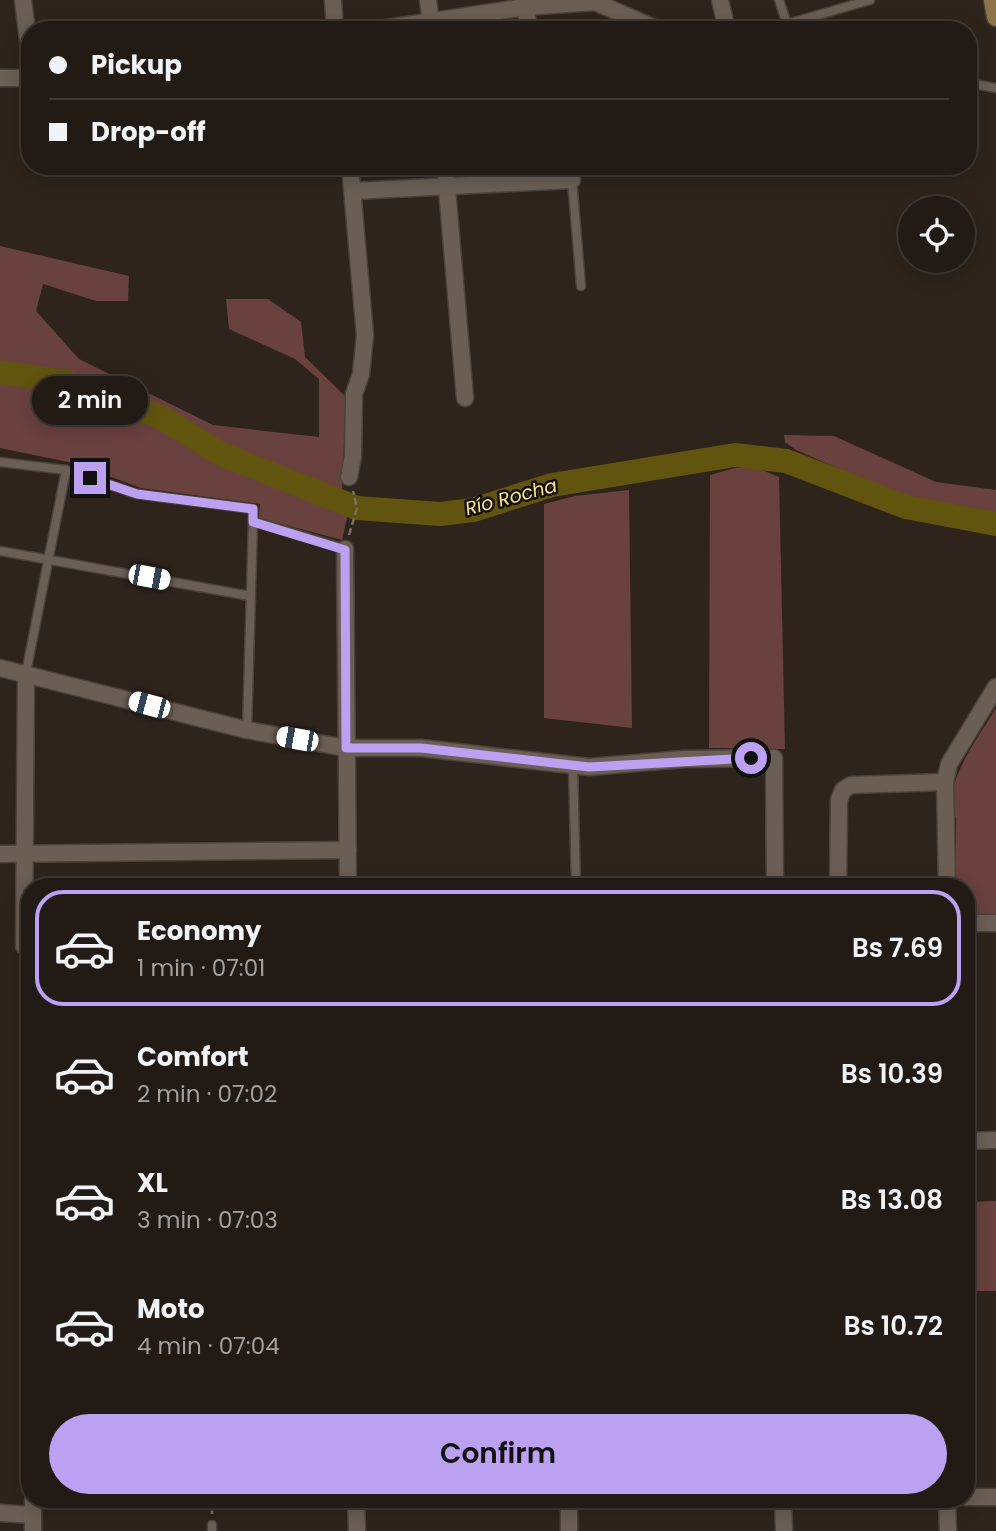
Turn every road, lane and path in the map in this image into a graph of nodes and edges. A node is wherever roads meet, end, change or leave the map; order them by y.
1 (23, 0) edge
2 (333, 0) edge
3 (428, 0) edge
4 (720, 0) edge
5 (779, 0) edge
6 (870, 0) edge
7 (993, 0) edge
8 (525, 4) edge
9 (996, 17) edge
10 (26, 21) edge
11 (334, 21) edge
12 (431, 21) edge
13 (453, 21) edge
14 (638, 21) edge
15 (725, 21) edge
16 (786, 21) edge
17 (797, 21) edge
18 (0, 78) edge
19 (21, 78) edge
20 (977, 85) edge
21 (996, 88) edge
22 (351, 175) edge
23 (446, 175) edge
24 (538, 175) edge
25 (550, 175) edge
26 (572, 180) joint
27 (447, 186) junction
28 (353, 191) junction
29 (581, 286) dead end
30 (465, 398) dead end
31 (0, 462) edge
32 (66, 470) junction
33 (349, 477) joint
34 (253, 522) junction
35 (345, 550) junction
36 (0, 551) edge
37 (49, 558) junction
38 (250, 596) junction
39 (0, 668) edge
40 (26, 673) junction
41 (996, 687) edge
42 (247, 730) junction
43 (346, 748) junction
44 (573, 765) junction
45 (945, 782) junction
46 (348, 850) junction
47 (0, 854) edge
48 (25, 854) junction
49 (25, 878) edge
50 (348, 878) edge
51 (576, 878) edge
52 (775, 878) edge
53 (838, 878) edge
54 (947, 878) edge
55 (975, 923) edge
56 (996, 923) edge
57 (975, 1140) edge
58 (996, 1140) edge
59 (975, 1497) edge
60 (996, 1497) edge
61 (212, 1508) edge
62 (356, 1508) edge
63 (569, 1508) edge
64 (783, 1508) edge
65 (947, 1508) edge
66 (0, 1513) edge
67 (33, 1515) edge
68 (212, 1528) edge
69 (357, 1531) edge
70 (569, 1531) edge
71 (784, 1531) edge
72 (948, 1531) edge

1 - 10 street
2 - 11 street
3 - 12 street
4 - 15 street
5 - 16 lane
6 - 17 lane
7 - 9 main road
8 - 13 street
8 - 14 street
18 - 19 street
20 - 21 lane
22 - 28 street
23 - 27 street
24 - 27 street
25 - 26 street
26 - 29 lane
27 - 28 street
27 - 30 street
28 - 33 street
31 - 32 lane
32 - 34 lane
32 - 37 lane
33 - 35 path
34 - 35 lane
34 - 38 lane
35 - 43 street
36 - 37 lane
37 - 38 lane
37 - 40 lane
38 - 42 lane
39 - 40 street
40 - 42 street
40 - 48 street
41 - 45 street
42 - 43 street
43 - 44 street
43 - 46 street
44 - 51 lane
44 - 52 street
45 - 53 street
45 - 54 street
46 - 48 street
46 - 50 street
47 - 48 street
48 - 49 street
55 - 56 street
57 - 58 street
59 - 60 street
61 - 68 path
62 - 69 street
63 - 70 street
64 - 71 street
65 - 72 street
66 - 67 street

